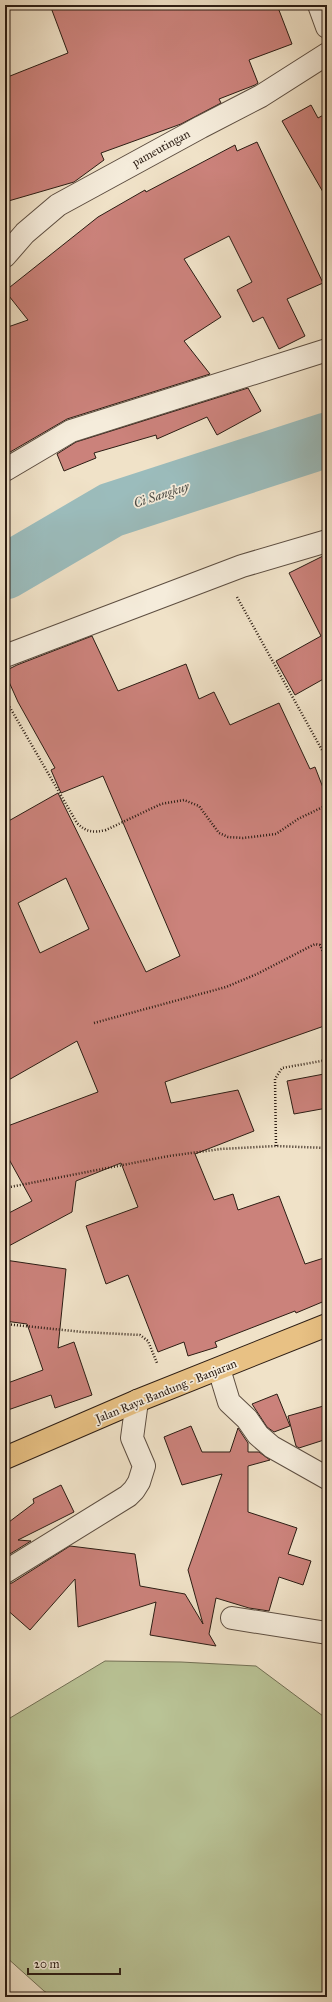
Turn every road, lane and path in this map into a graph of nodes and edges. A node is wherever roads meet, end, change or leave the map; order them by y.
1 (320, 5) edge
2 (327, 27) edge
3 (327, 54) edge
4 (5, 256) edge
5 (327, 350) edge
6 (5, 470) edge
7 (327, 541) edge
8 (224, 574) junction
9 (5, 656) edge
10 (5, 698) edge
11 (327, 759) edge
12 (327, 805) edge
13 (327, 961) edge
14 (94, 1023) dead end
15 (327, 1060) edge
16 (276, 1146) junction
17 (327, 1148) edge
18 (5, 1188) edge
19 (5, 1324) edge
20 (327, 1325) edge
21 (219, 1369) junction
22 (167, 1389) junction
23 (137, 1401) junction
24 (5, 1458) edge
25 (327, 1478) edge
26 (5, 1572) edge
27 (232, 1618) dead end
28 (327, 1633) edge

1 - 2 street
3 - 4 street, pameutingan
5 - 6 street
7 - 8 street
8 - 9 street
8 - 11 path
10 - 12 path
13 - 14 path
15 - 16 path
16 - 17 path
16 - 18 path
19 - 22 path
20 - 21 main road, Jalan Raya Bandung - Banjaran
21 - 22 main road, Jalan Raya Bandung - Banjaran
21 - 25 street
22 - 23 main road, Jalan Raya Bandung - Banjaran
23 - 24 main road, Jalan Raya Bandung - Banjaran
23 - 26 street
27 - 28 street

